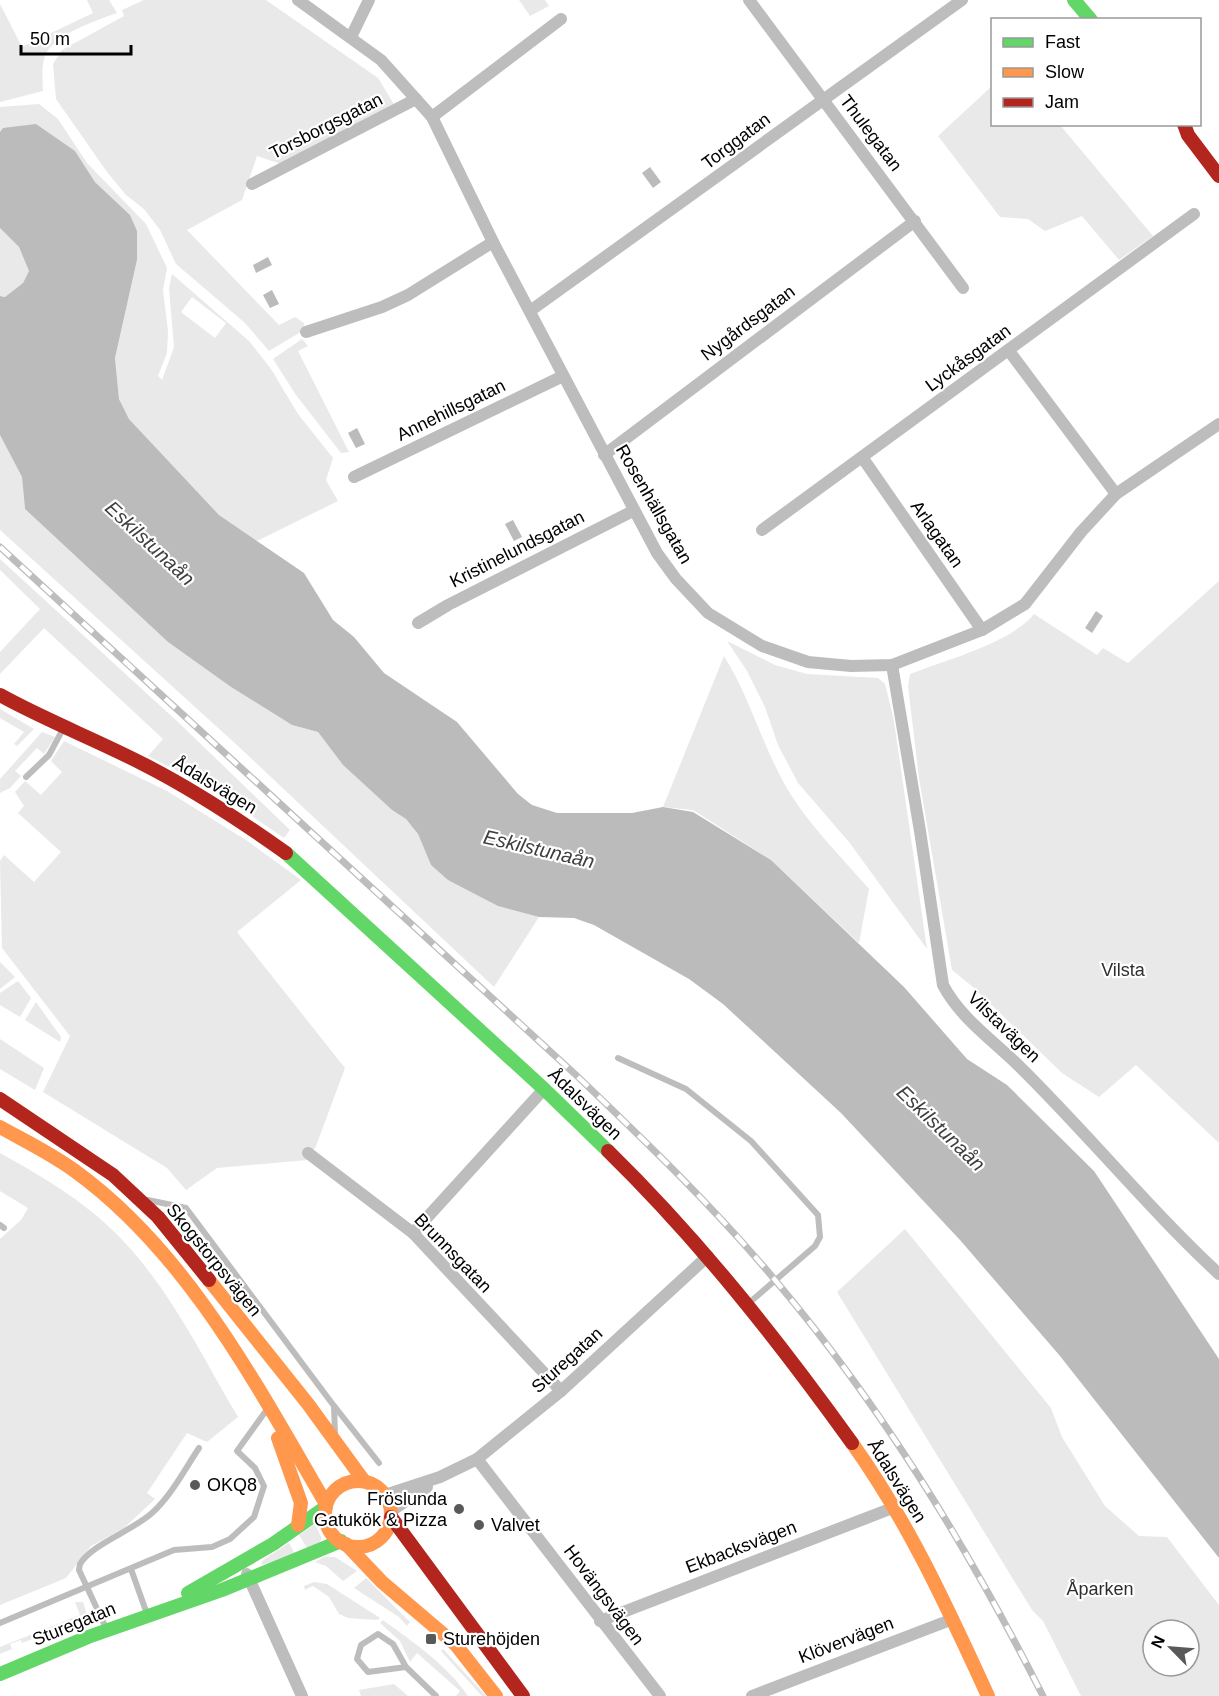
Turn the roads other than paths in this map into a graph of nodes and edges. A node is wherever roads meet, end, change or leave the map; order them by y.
1 (298, 0) edge
2 (369, 0) edge
3 (749, 0) edge
4 (962, 0) edge
5 (1072, 2) edge
6 (1089, 18) edge
7 (561, 19) dead end
8 (351, 37) junction
9 (823, 98) junction
10 (416, 99) junction
11 (432, 117) junction
12 (1186, 126) edge
13 (1190, 126) edge
14 (1219, 160) edge
15 (1219, 176) edge
16 (252, 184) dead end
17 (1194, 214) dead end
18 (915, 221) junction
19 (493, 242) junction
20 (963, 288) dead end
21 (530, 311) junction
22 (306, 332) dead end
23 (1009, 351) junction
24 (563, 376) junction
25 (1219, 424) edge
26 (604, 455) junction
27 (862, 458) junction
28 (354, 477) dead end
29 (1116, 494) junction
30 (633, 511) junction
31 (762, 530) dead end
32 (418, 622) dead end
33 (982, 630) junction
34 (891, 665) junction
35 (0, 695) edge
36 (64, 728) junction
37 (26, 777) dead end
38 (618, 1058) dead end
39 (544, 1089) junction
40 (0, 1099) edge
41 (0, 1127) edge
42 (308, 1153) dead end
43 (138, 1198) junction
44 (413, 1233) junction
45 (708, 1256) junction
46 (1219, 1274) edge
47 (746, 1305) junction
48 (561, 1391) junction
49 (334, 1406) junction
50 (268, 1407) junction
51 (335, 1443) junction
52 (199, 1448) dead end
53 (477, 1459) junction
54 (379, 1463) dead end
55 (440, 1477) junction
56 (364, 1481) junction
57 (385, 1495) junction
58 (326, 1506) junction
59 (895, 1507) junction
60 (391, 1514) junction
61 (298, 1525) junction
62 (344, 1542) junction
63 (241, 1563) junction
64 (131, 1569) junction
65 (250, 1579) junction
66 (88, 1588) junction
67 (161, 1609) junction
68 (147, 1615) junction
69 (953, 1619) junction
70 (600, 1622) junction
71 (0, 1623) edge
72 (107, 1630) junction
73 (406, 1667) junction
74 (0, 1674) edge
75 (302, 1696) edge
76 (436, 1696) edge
77 (496, 1696) edge
78 (523, 1696) edge
79 (660, 1696) edge
80 (752, 1696) edge
81 (988, 1696) edge

1 - 8 street, Rosenhällsgatan
2 - 8 street
3 - 9 street, Thulegatan
4 - 9 street, Torggatan
5 - 6 street
7 - 11 street
8 - 10 street, Rosenhällsgatan
9 - 18 street, Thulegatan
9 - 21 street, Torggatan
10 - 11 street, Rosenhällsgatan
10 - 16 street, Torsborgsgatan
11 - 19 street, Rosenhällsgatan
12 - 15 street
13 - 14 street
17 - 23 street, Lyckåsgatan
18 - 20 street, Thulegatan
18 - 26 street, Nygårdsgatan
19 - 21 street, Rosenhällsgatan
19 - 22 street
21 - 24 street, Rosenhällsgatan
23 - 27 street, Lyckåsgatan
23 - 29 street
24 - 26 street, Rosenhällsgatan
24 - 28 street, Annehillsgatan
25 - 29 street, Rosenhällsgatan
26 - 30 street, Rosenhällsgatan
27 - 31 street, Lyckåsgatan
27 - 33 street, Arlagatan
29 - 33 street, Rosenhällsgatan
30 - 32 street, Kristinelundsgatan
30 - 34 street, Rosenhällsgatan
33 - 34 street, Rosenhällsgatan
34 - 46 street, Vilstavägen
35 - 36 street, Ådalsvägen
36 - 37 lane
36 - 39 street, Ådalsvägen
38 - 47 lane
39 - 44 street
39 - 45 street, Ådalsvägen
40 - 43 street, Skogstorpsvägen
41 - 50 street, Skogstorpsvägen
42 - 44 street, Brunnsgatan
43 - 49 lane
43 - 51 street, Skogstorpsvägen
44 - 48 street, Brunnsgatan
45 - 47 street, Ådalsvägen
45 - 48 street, Sturegatan
47 - 59 street, Ådalsvägen
48 - 53 street, Sturegatan
49 - 51 lane
49 - 54 lane
50 - 58 street, Skogstorpsvägen
50 - 61 street
50 - 64 lane
51 - 56 street, Skogstorpsvägen
52 - 66 lane
53 - 55 street, Sturegatan
53 - 70 street, Hovängsvägen
55 - 57 street, Sturegatan
55 - 60 street, Sturegatan
56 - 57 street
56 - 58 street
57 - 60 street
58 - 61 street, Sturegatan
58 - 62 street
59 - 69 street, Ådalsvägen
59 - 70 street, Ekbacksvägen
60 - 62 street
60 - 78 street
61 - 63 street, Sturegatan
62 - 65 street, Sturegatan
62 - 77 street
63 - 65 street
63 - 67 street, Sturegatan
64 - 66 lane
64 - 68 lane
65 - 67 street, Sturegatan
65 - 75 street
66 - 71 lane
66 - 72 lane
67 - 68 street, Sturegatan
68 - 72 street, Sturegatan
69 - 80 street, Klövervägen
69 - 81 street, Ådalsvägen
70 - 79 street, Hovängsvägen
72 - 74 street, Sturegatan
73 - 73 lane
73 - 76 lane

